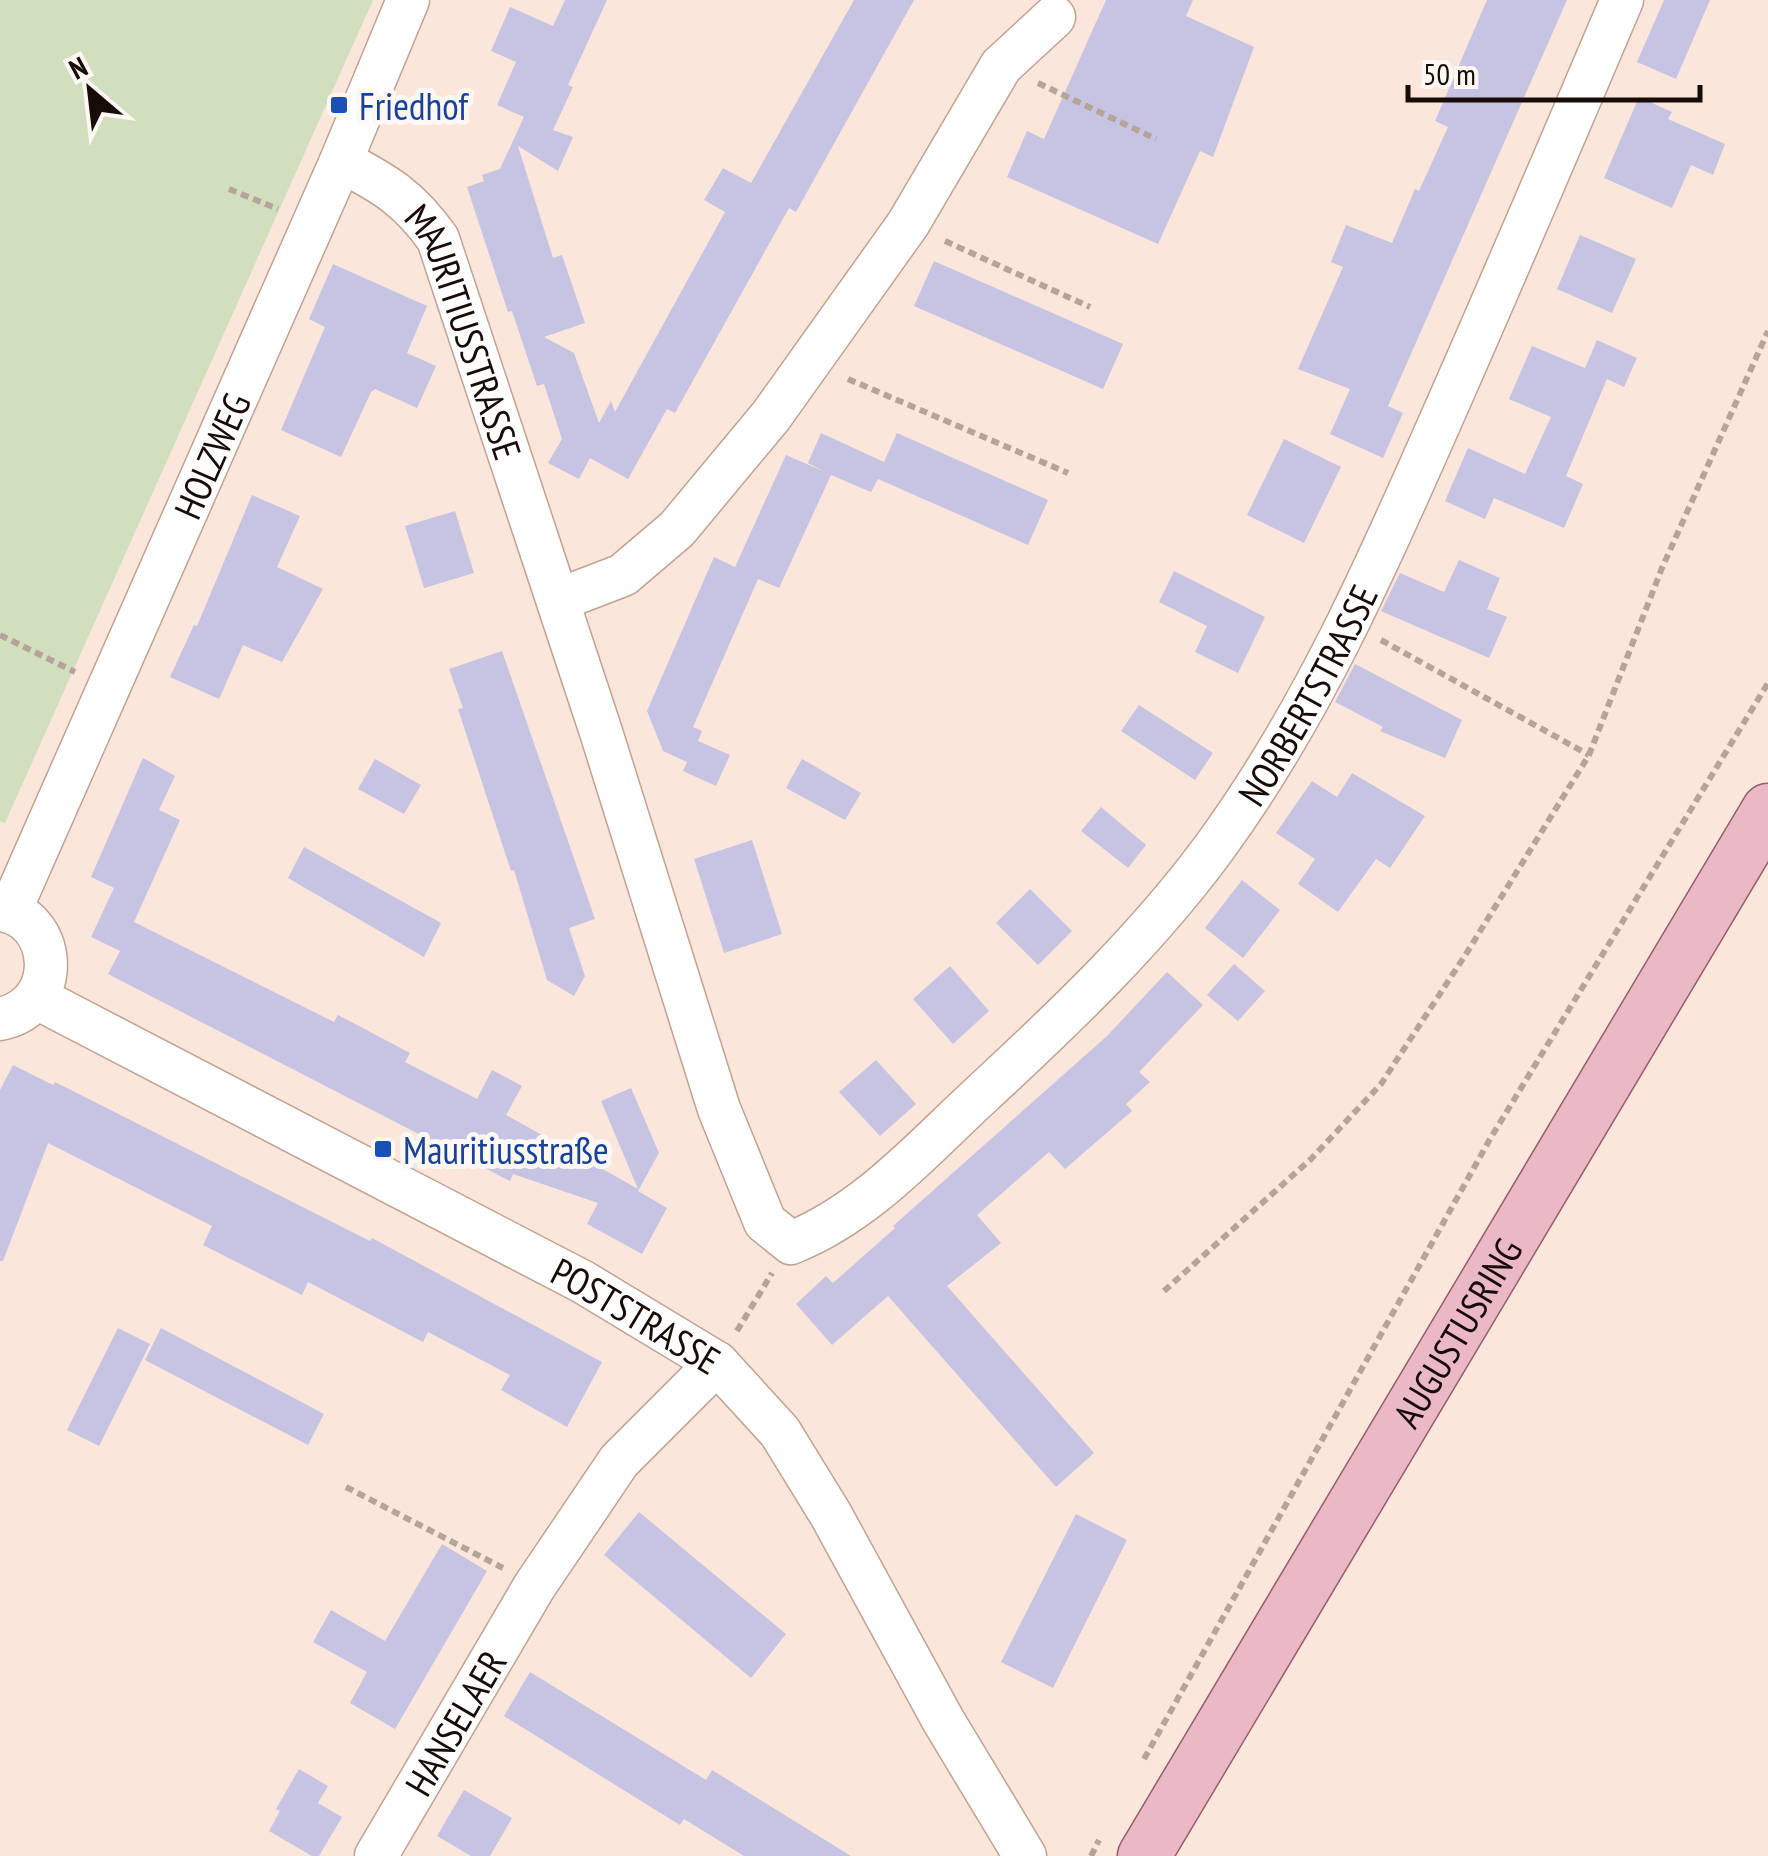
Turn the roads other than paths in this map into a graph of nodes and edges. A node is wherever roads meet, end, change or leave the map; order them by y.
1 (408, 0) edge
2 (1622, 0) edge
3 (1054, 17) dead end
4 (342, 161) junction
5 (558, 600) junction
6 (1768, 810) edge
7 (5, 911) edge
8 (37, 998) junction
9 (0, 1019) edge
10 (791, 1242) joint
11 (717, 1363) junction
12 (1125, 1840) edge
13 (376, 1856) edge
14 (1025, 1856) edge

1 - 4 street, HOLZWEG
2 - 10 street, NORBERTSTRASSE
3 - 5 street
4 - 5 street, MAURITIUSSTRASSE
4 - 7 street, HOLZWEG
5 - 10 street, MAURITIUSSTRASSE
6 - 12 main road, AUGUSTUSRING
7 - 8 street
8 - 9 street
8 - 11 street, POSTSTRASSE
11 - 13 street, HANSELAER
11 - 14 street, POSTSTRASSE

